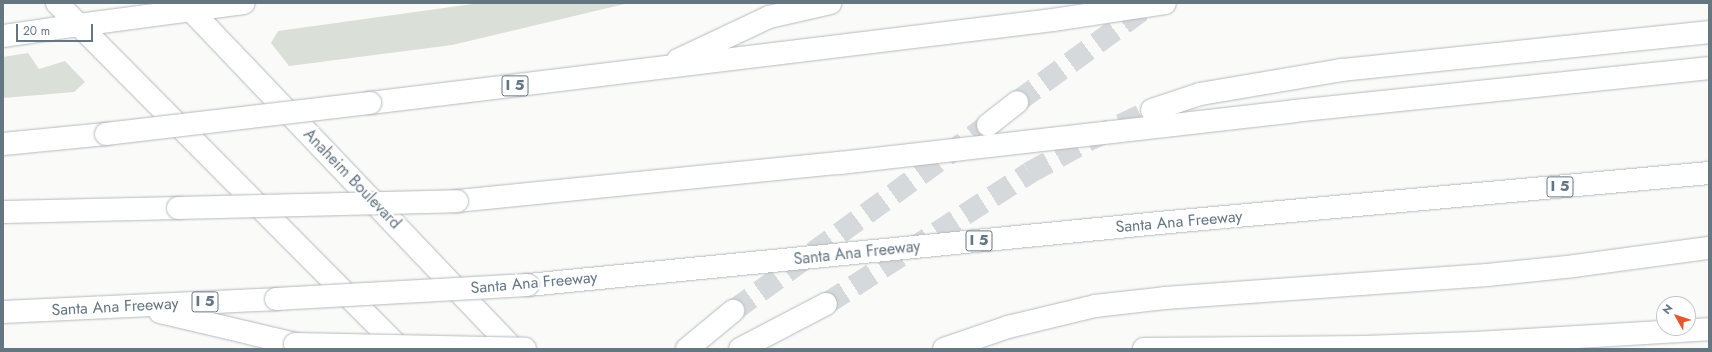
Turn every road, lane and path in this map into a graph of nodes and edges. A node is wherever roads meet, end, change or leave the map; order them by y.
1 (58, 3) edge
2 (244, 3) edge
3 (830, 3) edge
4 (1165, 3) edge
5 (187, 6) edge
6 (79, 25) junction
7 (1709, 32) edge
8 (3, 36) edge
9 (1709, 68) edge
10 (661, 69) junction
11 (1017, 102) tunnel mouth
12 (1152, 110) tunnel mouth
13 (988, 124) tunnel mouth
14 (3, 144) edge
15 (1703, 172) edge
16 (3, 212) edge
17 (1709, 248) edge
18 (826, 304) tunnel mouth
19 (134, 306) junction
20 (733, 311) tunnel mouth
21 (3, 312) edge
22 (1709, 329) edge
23 (400, 349) edge
24 (514, 349) edge
25 (525, 349) edge
26 (687, 349) edge
27 (740, 349) edge
28 (944, 349) edge
29 (1144, 349) edge

1 - 6 main road
2 - 5 main road
3 - 10 main road
4 - 10 main road, I 5
5 - 6 main road
5 - 24 main road, Anaheim Boulevard
6 - 8 main road
6 - 23 main road
7 - 12 main road
9 - 16 main road, bridge
10 - 14 main road, I 5, bridge
11 - 13 main road
15 - 19 main road, Santa Ana Freeway / I 5, bridge
17 - 28 main road
18 - 27 main road
19 - 21 main road, Santa Ana Freeway / I 5
19 - 25 main road, bridge
20 - 26 main road
22 - 29 main road

